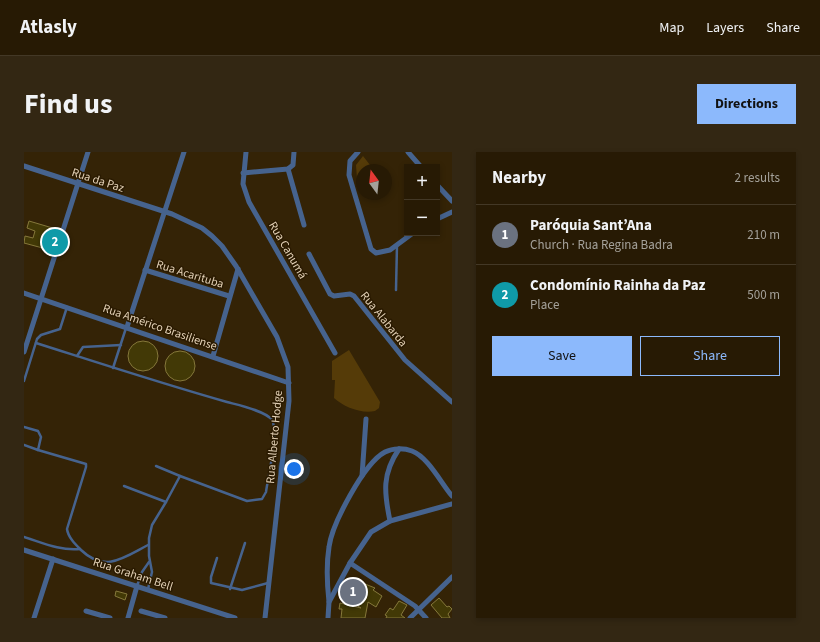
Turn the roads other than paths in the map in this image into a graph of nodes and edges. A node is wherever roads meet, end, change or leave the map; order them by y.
1 (88, 152) edge
2 (184, 152) edge
3 (246, 152) edge
4 (294, 152) edge
5 (358, 152) edge
6 (408, 152) edge
7 (418, 164) edge
8 (24, 166) edge
9 (288, 169) junction
10 (243, 173) junction
11 (78, 184) junction
12 (440, 188) edge
13 (452, 201) edge
14 (165, 212) junction
15 (452, 212) edge
16 (440, 218) edge
17 (304, 225) dead end
18 (409, 236) edge
19 (397, 244) junction
20 (309, 254) dead end
21 (238, 269) junction
22 (145, 270) junction
23 (396, 290) dead end
24 (24, 293) edge
25 (229, 296) junction
26 (41, 298) junction
27 (67, 306) junction
28 (127, 326) junction
29 (36, 343) junction
30 (121, 344) junction
31 (24, 352) edge
32 (335, 353) dead end
33 (77, 356) junction
34 (213, 356) junction
35 (113, 368) junction
36 (24, 381) edge
37 (289, 383) junction
38 (452, 402) edge
39 (366, 419) dead end
40 (24, 427) edge
41 (24, 445) edge
42 (399, 449) junction
43 (38, 450) junction
44 (156, 466) dead end
45 (180, 476) junction
46 (362, 476) junction
47 (124, 486) dead end
48 (452, 496) edge
49 (166, 502) junction
50 (452, 504) edge
51 (390, 521) junction
52 (24, 537) edge
53 (245, 543) dead end
54 (148, 545) junction
55 (80, 549) junction
56 (24, 550) edge
57 (217, 558) dead end
58 (53, 559) junction
59 (150, 562) junction
60 (350, 563) junction
61 (452, 577) edge
62 (268, 583) junction
63 (137, 586) junction
64 (148, 589) junction
65 (230, 589) junction
66 (329, 602) junction
67 (418, 608) junction
68 (86, 611) dead end
69 (141, 611) dead end
70 (223, 616) edge
71 (156, 617) edge
72 (34, 618) edge
73 (110, 618) edge
74 (128, 618) edge
75 (165, 618) edge
76 (235, 618) edge
77 (265, 618) edge
78 (328, 618) edge
79 (410, 618) edge
80 (426, 618) edge

1 - 11 street
2 - 14 street
3 - 10 street, Rua Canumá
4 - 9 street
5 - 19 street
6 - 7 street
8 - 11 street, Rua da Paz
9 - 10 street
9 - 17 street
10 - 32 street, Rua Canumá
11 - 14 street, Rua da Paz
11 - 26 street
12 - 13 street
14 - 21 street, Rua Alberto Hodge
14 - 22 street
15 - 16 street
18 - 19 street
19 - 23 lane
20 - 38 street, Rua Alabarda
21 - 25 street
21 - 37 street, Rua Alberto Hodge
22 - 25 street, Rua Acarituba
22 - 28 street
24 - 26 street, Rua Américo Brasiliense
25 - 34 street
26 - 27 street, Rua Américo Brasiliense
26 - 31 street
27 - 28 street, Rua Américo Brasiliense
27 - 29 lane
28 - 30 lane
28 - 34 street, Rua Américo Brasiliense
29 - 33 lane
29 - 36 lane
30 - 33 lane
30 - 35 lane
33 - 35 lane
34 - 37 street, Rua Américo Brasiliense
35 - 45 lane
37 - 62 street, Rua Alberto Hodge
39 - 46 street
40 - 43 lane
41 - 43 lane
42 - 46 street
42 - 48 street
42 - 51 street
43 - 55 lane
44 - 45 lane
45 - 49 lane
46 - 66 street
47 - 49 lane
49 - 54 lane
50 - 51 street
51 - 60 street
52 - 55 lane
53 - 65 lane
54 - 55 lane
54 - 59 lane
56 - 58 street, Rua Graham Bell
57 - 65 lane
58 - 63 street, Rua Graham Bell
58 - 72 street
59 - 63 lane
59 - 64 lane
60 - 66 street
60 - 67 street
61 - 67 street
62 - 65 lane
62 - 77 street, Rua Alberto Hodge
63 - 64 street, Rua Graham Bell
63 - 74 street
64 - 70 street, Rua Graham Bell
66 - 78 street
67 - 79 street
67 - 80 street
68 - 73 street
69 - 71 street
70 - 76 street, Rua Graham Bell
71 - 75 street

